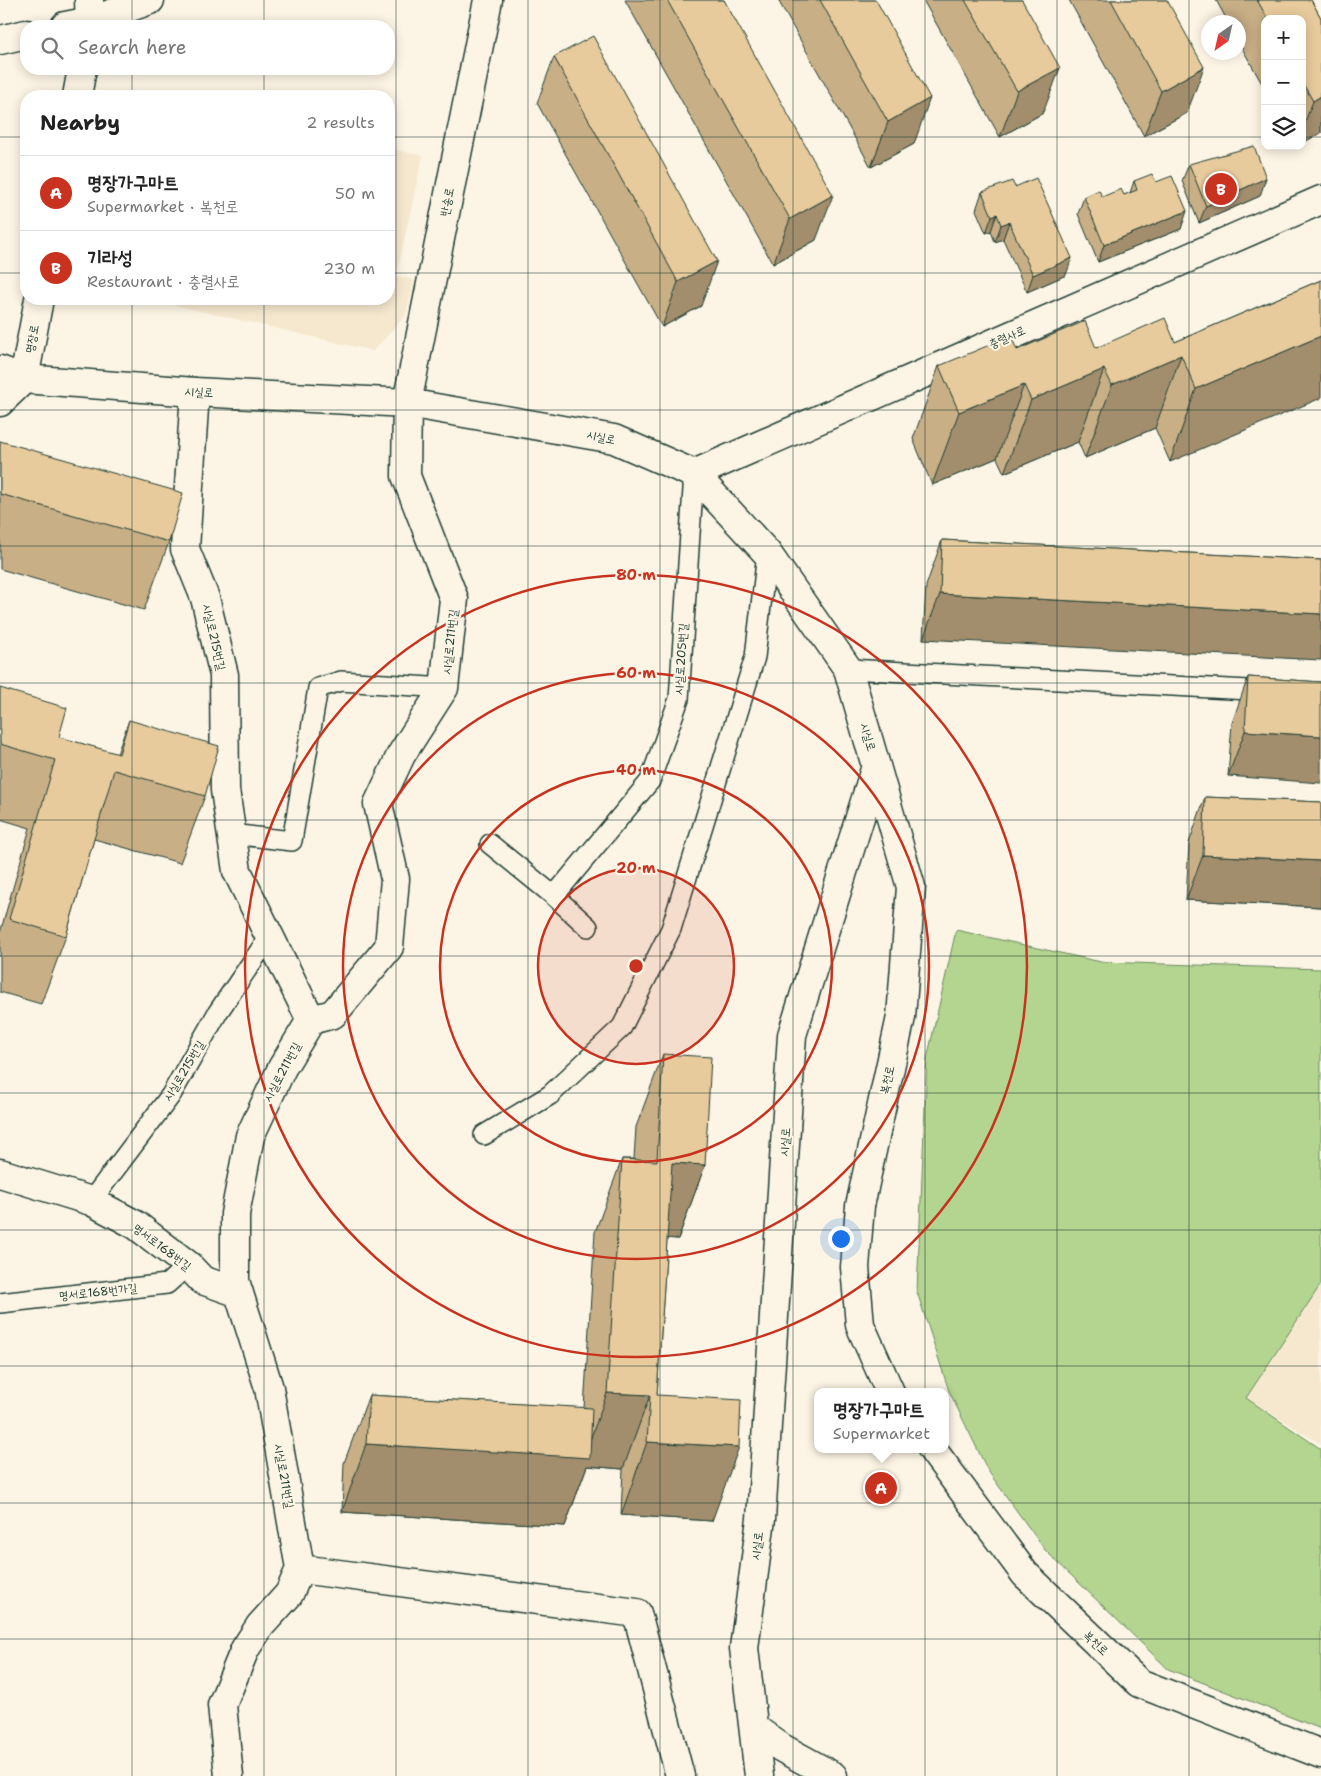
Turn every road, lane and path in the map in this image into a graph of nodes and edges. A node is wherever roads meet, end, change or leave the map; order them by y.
1 (150, 0) edge
2 (488, 0) edge
3 (90, 16) edge
4 (20, 35) edge
5 (0, 40) edge
6 (81, 75) edge
7 (78, 90) edge
8 (1321, 200) edge
9 (37, 305) edge
10 (12, 375) edge
11 (195, 392) junction
12 (0, 402) edge
13 (407, 403) junction
14 (694, 474) junction
15 (767, 553) junction
16 (848, 669) junction
17 (444, 688) junction
18 (1282, 691) edge
19 (876, 766) junction
20 (231, 834) junction
21 (490, 844) dead end
22 (554, 896) junction
23 (588, 927) dead end
24 (269, 937) junction
25 (311, 1020) junction
26 (484, 1135) dead end
27 (0, 1174) edge
28 (91, 1201) junction
29 (188, 1265) junction
30 (239, 1293) junction
31 (0, 1303) edge
32 (888, 1388) edge
33 (935, 1453) edge
34 (300, 1569) junction
35 (754, 1728) junction
36 (1321, 1754) edge
37 (229, 1776) edge
38 (680, 1776) edge
39 (759, 1776) edge
40 (833, 1776) edge

1 - 3 street
2 - 13 street, 반송로
4 - 5 street
6 - 7 street
8 - 14 street, 충렬사로
9 - 10 street, 명장로
10 - 11 street, 시실로
10 - 12 street
11 - 13 street, 시실로
11 - 20 street, 시실로215번길
13 - 14 street, 시실로
13 - 17 street, 시실로211번길
14 - 15 street, 시실로
14 - 22 lane, 시실로205번길
15 - 16 street, 시실로
15 - 26 lane
16 - 18 lane
16 - 19 street, 시실로
17 - 20 lane
17 - 25 street, 시실로211번길
19 - 32 street, 복천로
19 - 35 street, 시실로
20 - 24 street, 시실로215번길
21 - 22 lane
22 - 23 lane
24 - 25 street, 시실로215번길
24 - 28 lane, 시실로215번길
25 - 30 street, 시실로211번길
27 - 28 street, 명서로168번길
28 - 29 street, 명서로168번길
29 - 30 street, 명서로168번길
29 - 31 lane, 명서로168번가길
30 - 34 street, 시실로211번길
33 - 36 street, 복천로
34 - 37 street
34 - 38 street
35 - 39 street, 시실로
35 - 40 street

